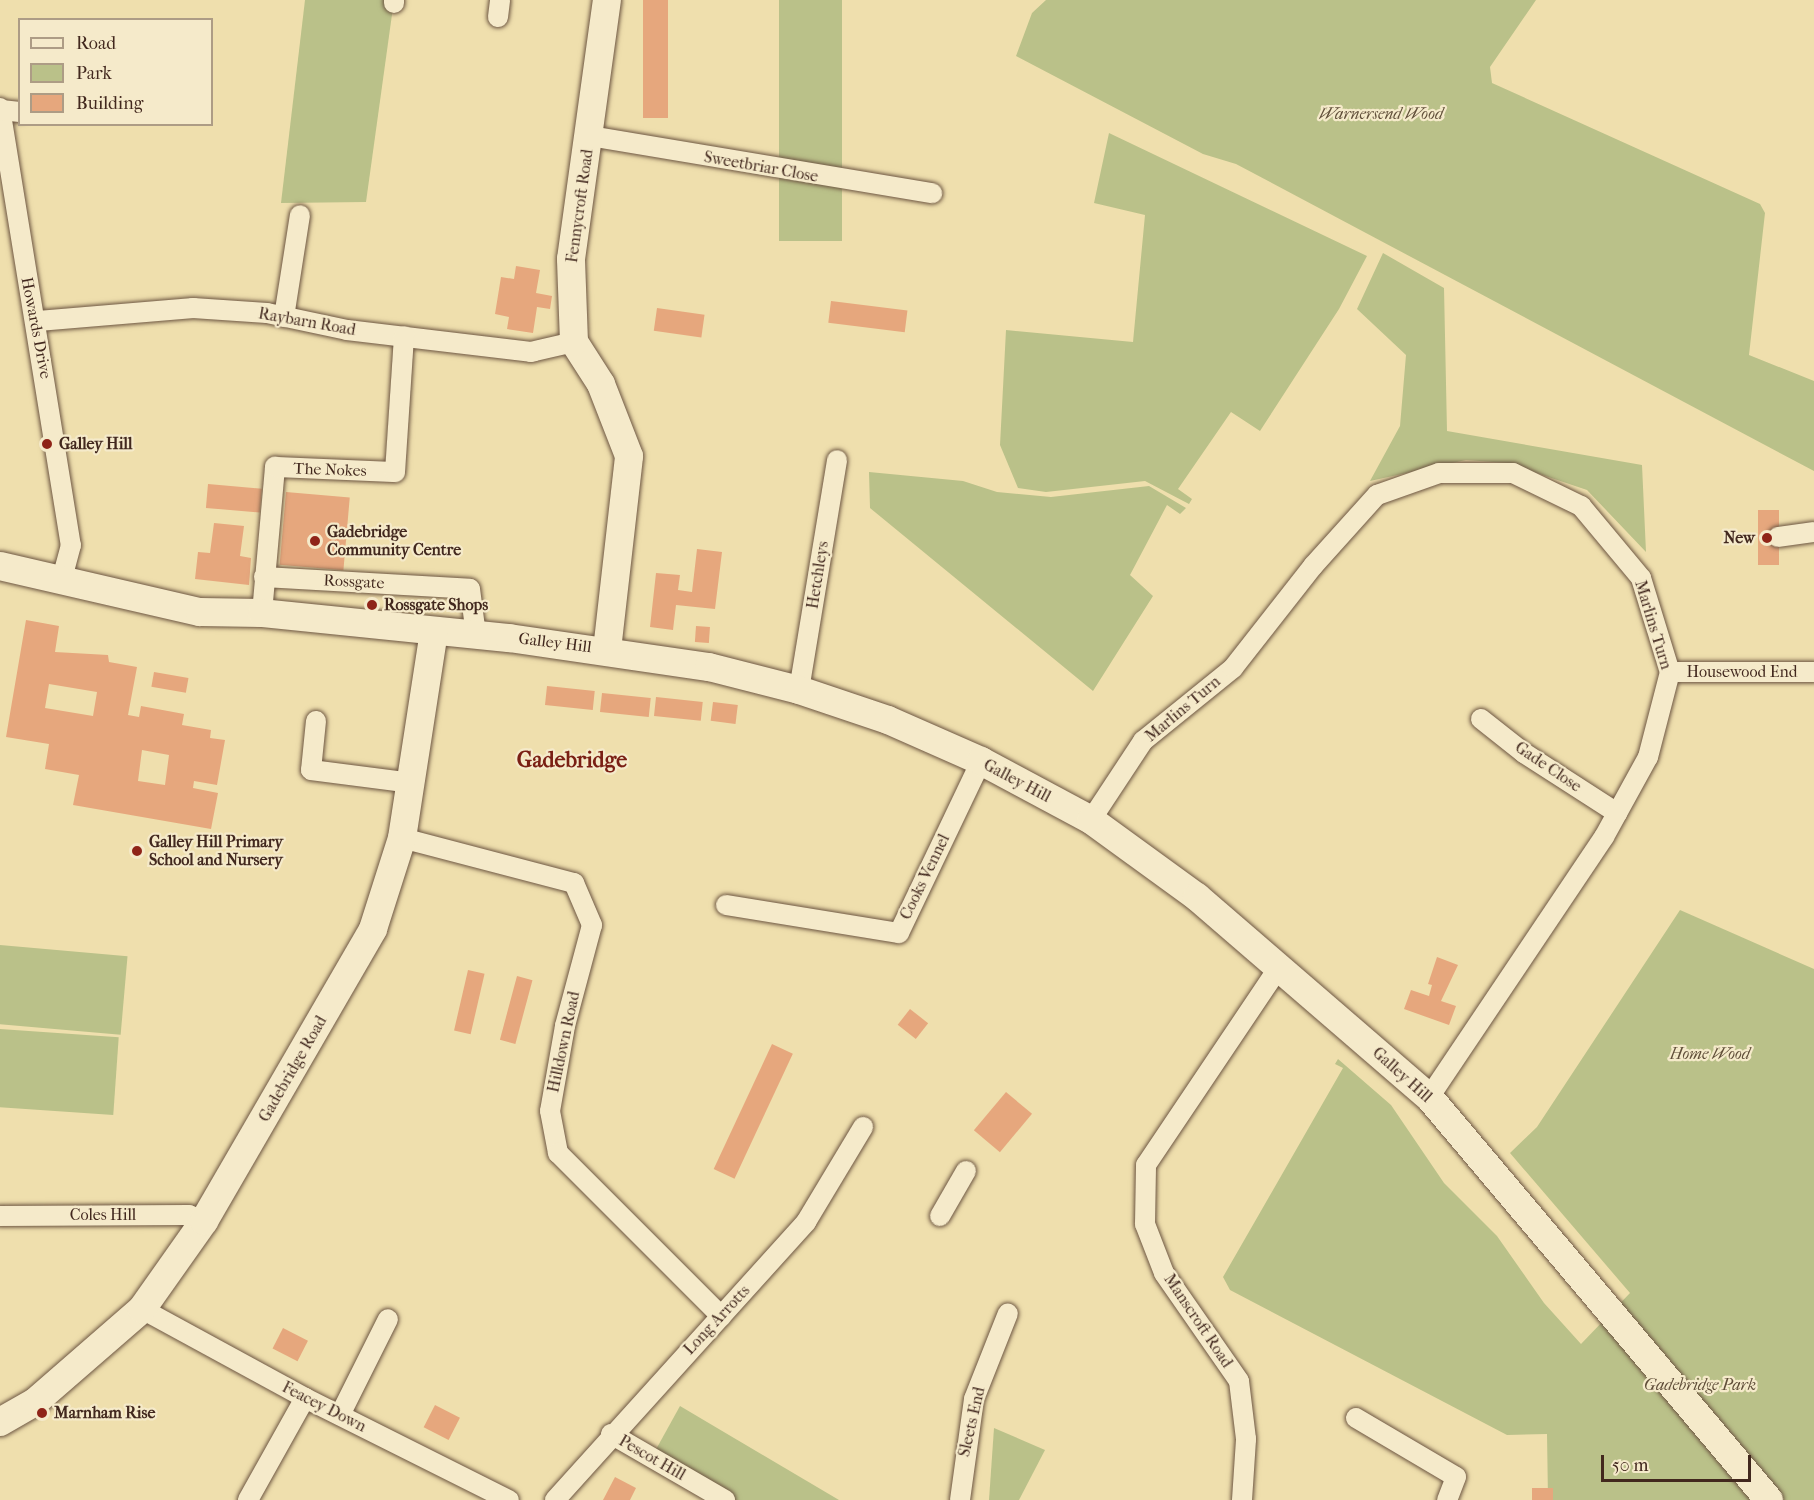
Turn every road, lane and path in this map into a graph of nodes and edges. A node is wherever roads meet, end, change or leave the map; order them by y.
1 (607, 0) edge
2 (0, 109) edge
3 (18, 112) edge
4 (590, 136) junction
5 (932, 193) dead end
6 (300, 215) dead end
7 (284, 317) junction
8 (38, 321) junction
9 (404, 336) junction
10 (574, 342) junction
11 (837, 460) dead end
12 (1814, 532) edge
13 (1778, 537) dead end
14 (0, 567) edge
15 (264, 578) junction
16 (61, 583) junction
17 (262, 612) junction
18 (434, 632) junction
19 (476, 635) junction
20 (607, 650) junction
21 (1670, 672) junction
22 (1814, 672) edge
23 (799, 690) junction
24 (1481, 719) dead end
25 (316, 721) dead end
26 (981, 761) junction
27 (412, 783) junction
28 (1617, 813) junction
29 (1091, 820) junction
30 (402, 838) junction
31 (726, 905) dead end
32 (1279, 967) junction
33 (1429, 1097) junction
34 (863, 1127) dead end
35 (966, 1171) dead end
36 (0, 1216) edge
37 (940, 1216) dead end
38 (204, 1221) junction
39 (142, 1309) junction
40 (1008, 1313) dead end
41 (721, 1316) junction
42 (388, 1319) dead end
43 (305, 1398) junction
44 (340, 1415) junction
45 (1356, 1418) dead end
46 (0, 1422) edge
47 (611, 1434) junction
48 (248, 1500) edge
49 (509, 1500) edge
50 (555, 1500) edge
51 (725, 1500) edge
52 (960, 1500) edge
53 (1242, 1500) edge
54 (1447, 1500) edge
55 (1769, 1500) edge

1 - 4 street, Fennycroft Road
2 - 3 street
2 - 8 street, Howards Drive
4 - 5 street, Sweetbriar Close
4 - 10 street, Fennycroft Road
6 - 7 street
7 - 8 street, Raybarn Road
7 - 9 street, Raybarn Road
8 - 16 street, Howards Drive
9 - 10 street, Raybarn Road
9 - 15 street, The Nokes
10 - 20 street
11 - 23 street, Hetchleys
12 - 13 street
14 - 16 street, Galley Hill
15 - 17 street, The Nokes
15 - 19 street, Rossgate
16 - 17 street, Galley Hill
17 - 18 street, Galley Hill
18 - 19 street, Galley Hill
18 - 27 street, Gadebridge Road
19 - 20 street, Galley Hill
20 - 23 street, Galley Hill
21 - 22 street, Housewood End
21 - 28 street, Marlins Turn
21 - 29 street, Marlins Turn
23 - 26 street, Galley Hill
24 - 28 street, Gade Close
25 - 27 street
26 - 29 street, Galley Hill
26 - 31 street, Cooks Vennel
27 - 30 street, Gadebridge Road
28 - 33 street, Marlins Turn
29 - 32 street, Galley Hill
30 - 38 street, Gadebridge Road
30 - 41 street, Hilldown Road
32 - 33 street, Galley Hill
32 - 53 street, Manscroft Road
33 - 55 street, Galley Hill
34 - 41 street, Long Arrotts
35 - 37 street
36 - 38 street, Coles Hill
38 - 39 street, Gadebridge Road
39 - 43 street, Feacey Down
39 - 46 street, Gadebridge Road
40 - 52 street, Sleets End
41 - 47 street, Long Arrotts
42 - 44 street
43 - 44 street, Feacey Down
43 - 48 street
44 - 49 street, Feacey Down
45 - 54 street
47 - 50 street, Long Arrotts
47 - 51 street, Pescot Hill

